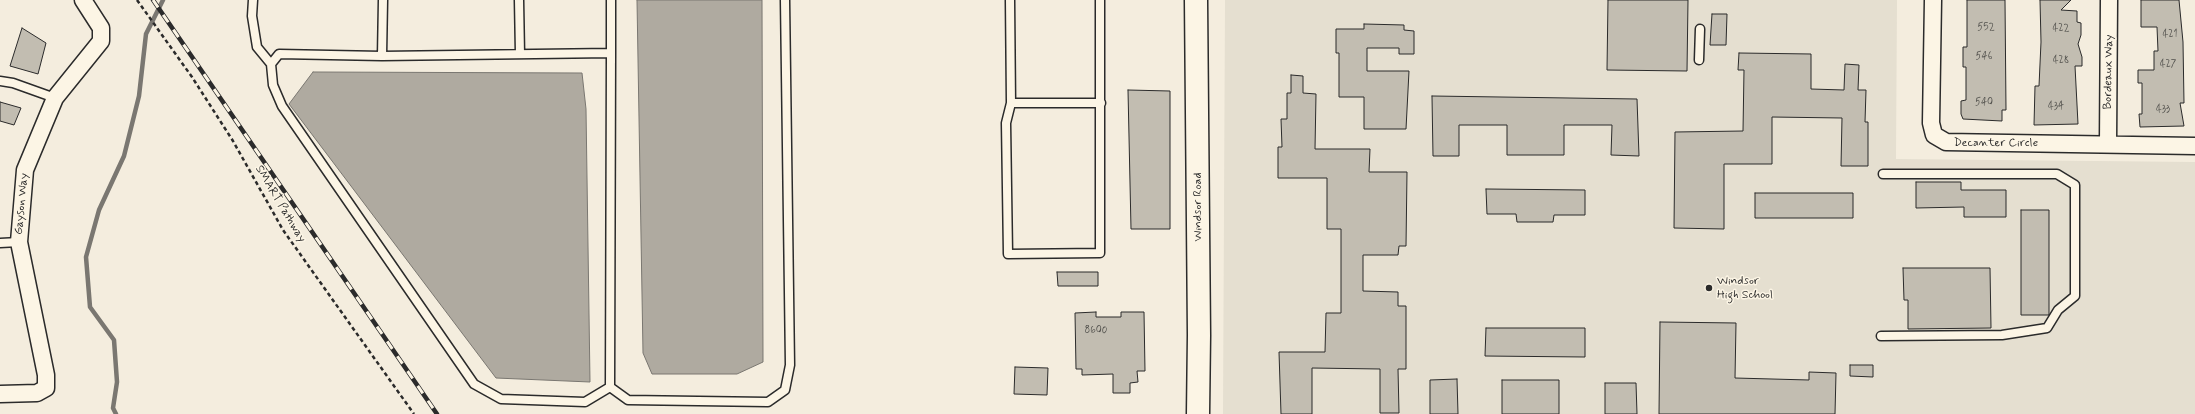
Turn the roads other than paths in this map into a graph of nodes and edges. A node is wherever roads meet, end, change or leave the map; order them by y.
1 (83, 0) edge
2 (253, 0) edge
3 (383, 0) edge
4 (519, 0) edge
5 (611, 0) edge
6 (784, 0) edge
7 (1010, 0) edge
8 (1100, 0) edge
9 (1196, 0) edge
10 (1933, 0) edge
11 (2109, 0) edge
12 (1700, 29) dead end
13 (611, 53) junction
14 (520, 54) junction
15 (382, 56) junction
16 (1699, 60) dead end
17 (271, 64) junction
18 (0, 81) edge
19 (55, 98) junction
20 (1011, 103) junction
21 (1101, 103) junction
22 (2108, 144) junction
23 (2195, 146) edge
24 (1883, 174) dead end
25 (19, 242) junction
26 (0, 243) edge
27 (1881, 336) dead end
28 (610, 387) junction
29 (0, 394) edge
30 (1198, 414) edge

1 - 19 street, Gayson Way
2 - 17 lane
3 - 15 lane
4 - 14 lane
5 - 13 lane
6 - 28 lane
7 - 20 lane
8 - 21 lane
9 - 30 main road, Windsor Road
10 - 22 street, Decanter Circle
11 - 22 street, Bordeaux Way
12 - 16 lane
13 - 14 lane
13 - 28 lane
14 - 15 lane
15 - 17 lane
17 - 28 lane
18 - 19 lane
19 - 25 street, Gayson Way
20 - 21 lane
20 - 21 lane
22 - 23 street, Decanter Circle
24 - 27 lane
25 - 26 lane
25 - 29 street, Gayson Way

